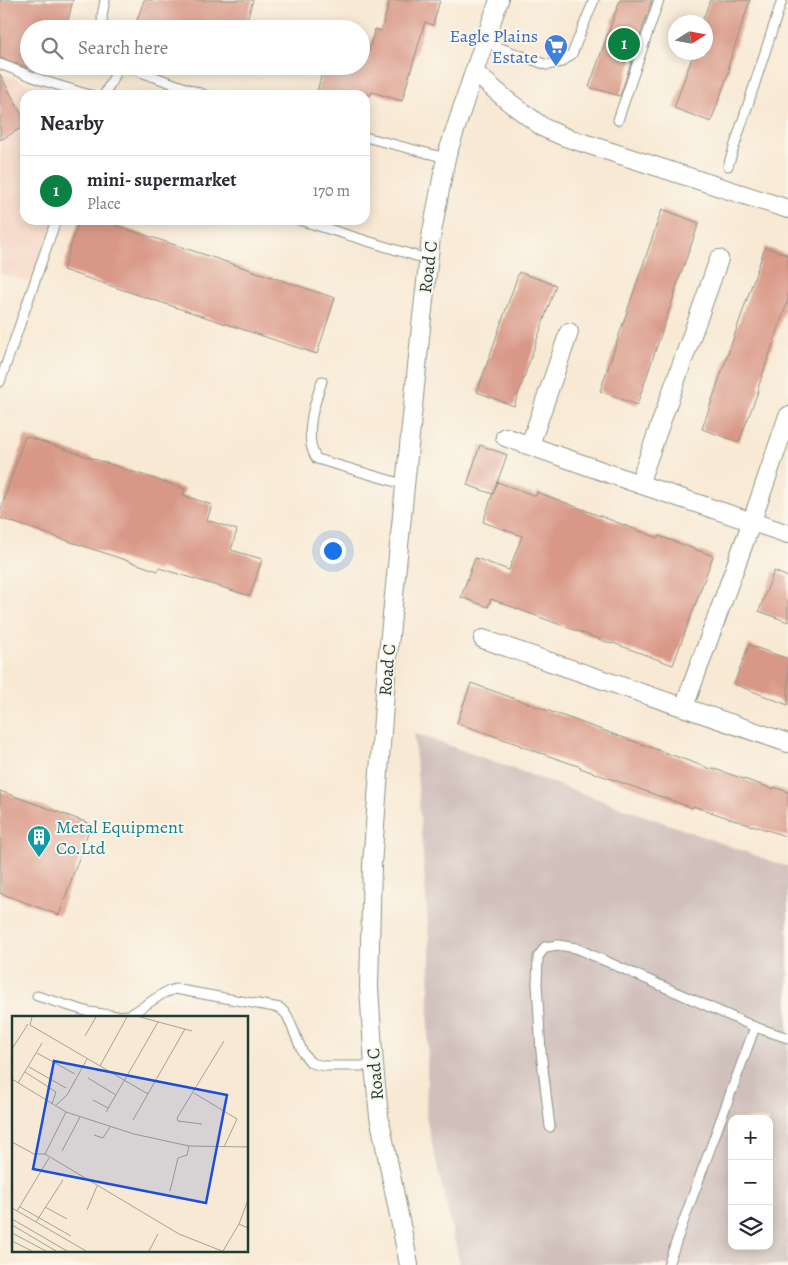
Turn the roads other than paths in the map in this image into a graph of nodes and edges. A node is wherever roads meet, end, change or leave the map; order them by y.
1 (104, 0) edge
2 (499, 0) edge
3 (594, 0) edge
4 (659, 0) edge
5 (782, 0) edge
6 (102, 20) edge
7 (484, 42) junction
8 (0, 64) edge
9 (20, 72) edge
10 (474, 72) junction
11 (28, 75) edge
12 (115, 75) edge
13 (149, 75) edge
14 (74, 90) edge
15 (107, 90) edge
16 (191, 90) edge
17 (618, 120) dead end
18 (370, 138) edge
19 (446, 158) junction
20 (728, 166) dead end
21 (788, 208) edge
22 (54, 225) edge
23 (315, 225) edge
24 (719, 259) dead end
25 (429, 260) junction
26 (569, 332) dead end
27 (322, 381) dead end
28 (0, 382) edge
29 (788, 416) edge
30 (505, 437) dead end
31 (530, 445) junction
32 (640, 484) junction
33 (406, 485) junction
34 (752, 521) junction
35 (788, 534) edge
36 (483, 639) dead end
37 (684, 707) junction
38 (788, 743) edge
39 (37, 996) dead end
40 (755, 1027) junction
41 (788, 1038) edge
42 (374, 1066) junction
43 (550, 1127) dead end
44 (408, 1265) edge
45 (668, 1265) edge

1 - 6 lane
2 - 7 street, Road C
3 - 7 lane
4 - 17 lane
5 - 20 lane
7 - 10 street, Road C
8 - 9 lane
10 - 19 street, Road C
10 - 21 street
11 - 14 lane
12 - 15 lane
13 - 16 lane
18 - 19 lane
19 - 25 street, Road C
22 - 28 lane
23 - 25 lane
24 - 32 street
25 - 33 street, Road C
26 - 31 street
27 - 33 lane
29 - 34 street
30 - 31 street
31 - 32 street
32 - 34 street
33 - 42 street, Road C
34 - 35 street
34 - 37 street
36 - 37 street
37 - 38 street
39 - 42 lane
40 - 41 lane
40 - 43 lane
40 - 45 lane
42 - 44 street, Road C

